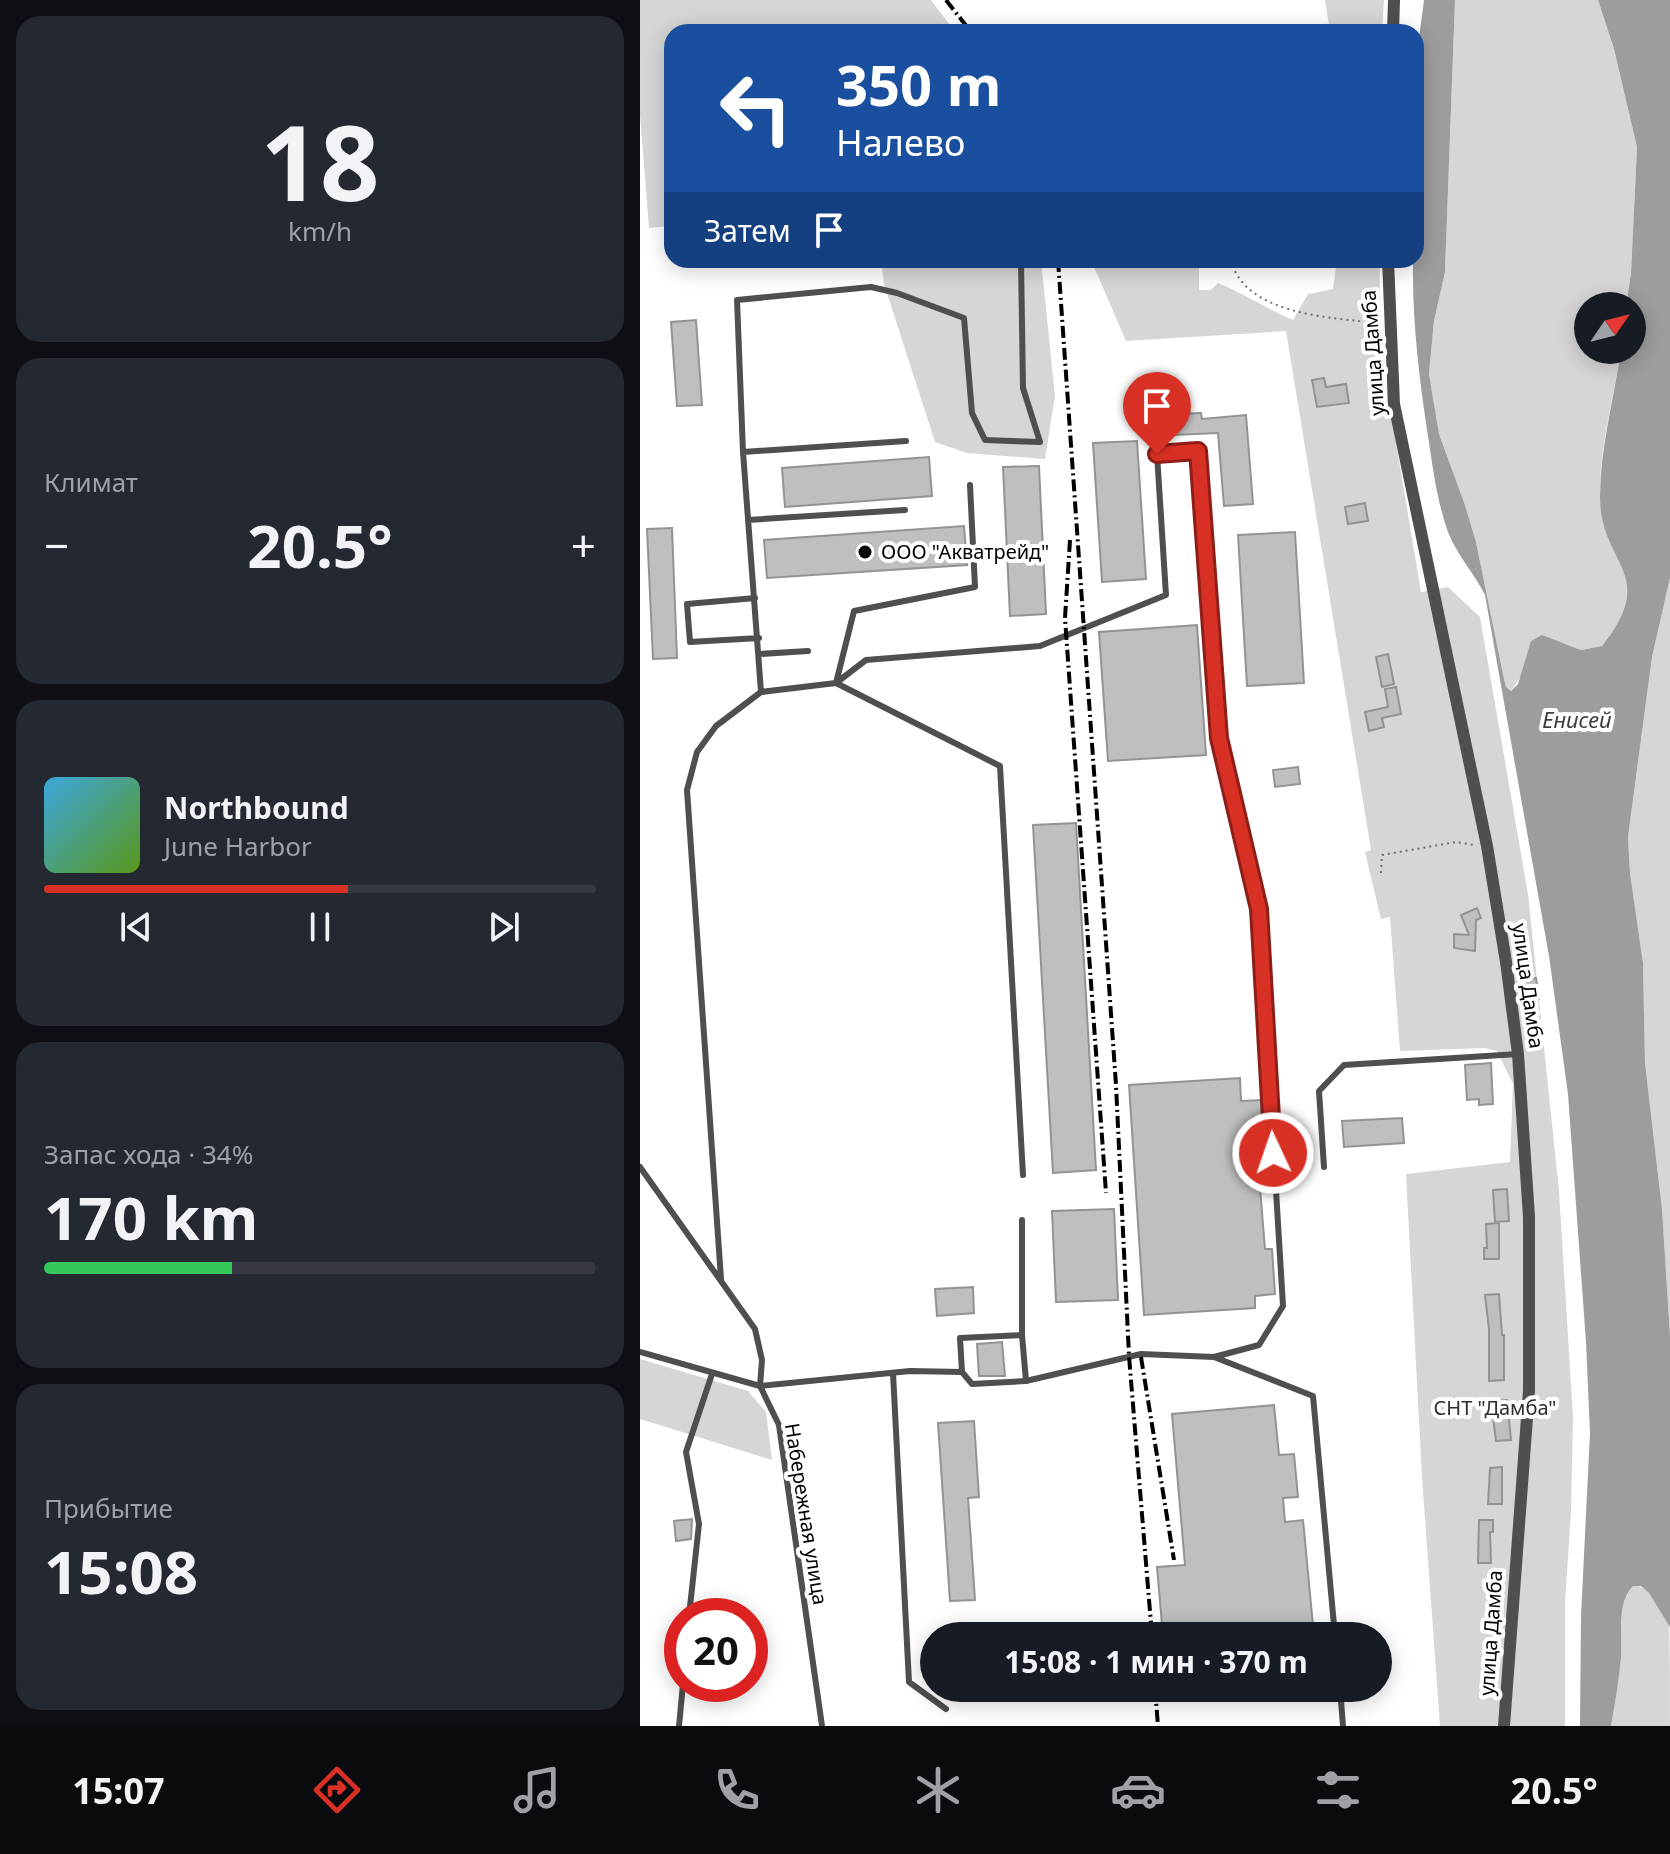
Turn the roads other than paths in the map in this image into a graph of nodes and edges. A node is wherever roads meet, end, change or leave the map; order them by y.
1 (1394, 0) edge
2 (1393, 24) edge
3 (1021, 268) edge
4 (1388, 268) edge
5 (906, 441) dead end
6 (743, 452) junction
7 (970, 485) dead end
8 (905, 510) dead end
9 (748, 520) junction
10 (755, 598) junction
11 (759, 638) junction
12 (808, 651) dead end
13 (760, 654) junction
14 (836, 683) junction
15 (761, 692) junction
16 (1518, 1054) junction
17 (640, 1167) edge
18 (1324, 1167) dead end
19 (1023, 1175) dead end
20 (1022, 1220) dead end
21 (721, 1279) junction
22 (1022, 1335) junction
23 (640, 1352) edge
24 (1214, 1357) junction
25 (962, 1372) junction
26 (893, 1373) junction
27 (712, 1374) junction
28 (1026, 1381) junction
29 (760, 1386) junction
30 (691, 1598) edge
31 (1334, 1622) edge
32 (681, 1702) edge
33 (1341, 1702) edge
34 (946, 1709) dead end
35 (679, 1726) edge
36 (822, 1726) edge
37 (1343, 1726) edge
38 (1504, 1726) edge

1 - 2 street
3 - 6 lane
4 - 16 street, улица Дамба
5 - 6 lane
6 - 9 lane
7 - 14 lane
8 - 9 lane
9 - 10 lane
10 - 11 lane
10 - 11 lane
11 - 13 lane
12 - 13 lane
13 - 15 lane
14 - 15 lane
14 - 19 lane
14 - 24 lane
15 - 21 lane
16 - 18 lane
16 - 38 street, улица Дамба
17 - 21 lane
20 - 22 lane
21 - 29 lane
22 - 25 lane
22 - 28 lane
23 - 27 lane
24 - 28 lane
24 - 31 lane
25 - 26 lane
25 - 28 lane
26 - 29 lane
26 - 34 lane
27 - 29 lane
27 - 30 lane
29 - 36 lane, Набережная улица
32 - 35 lane
33 - 37 lane

